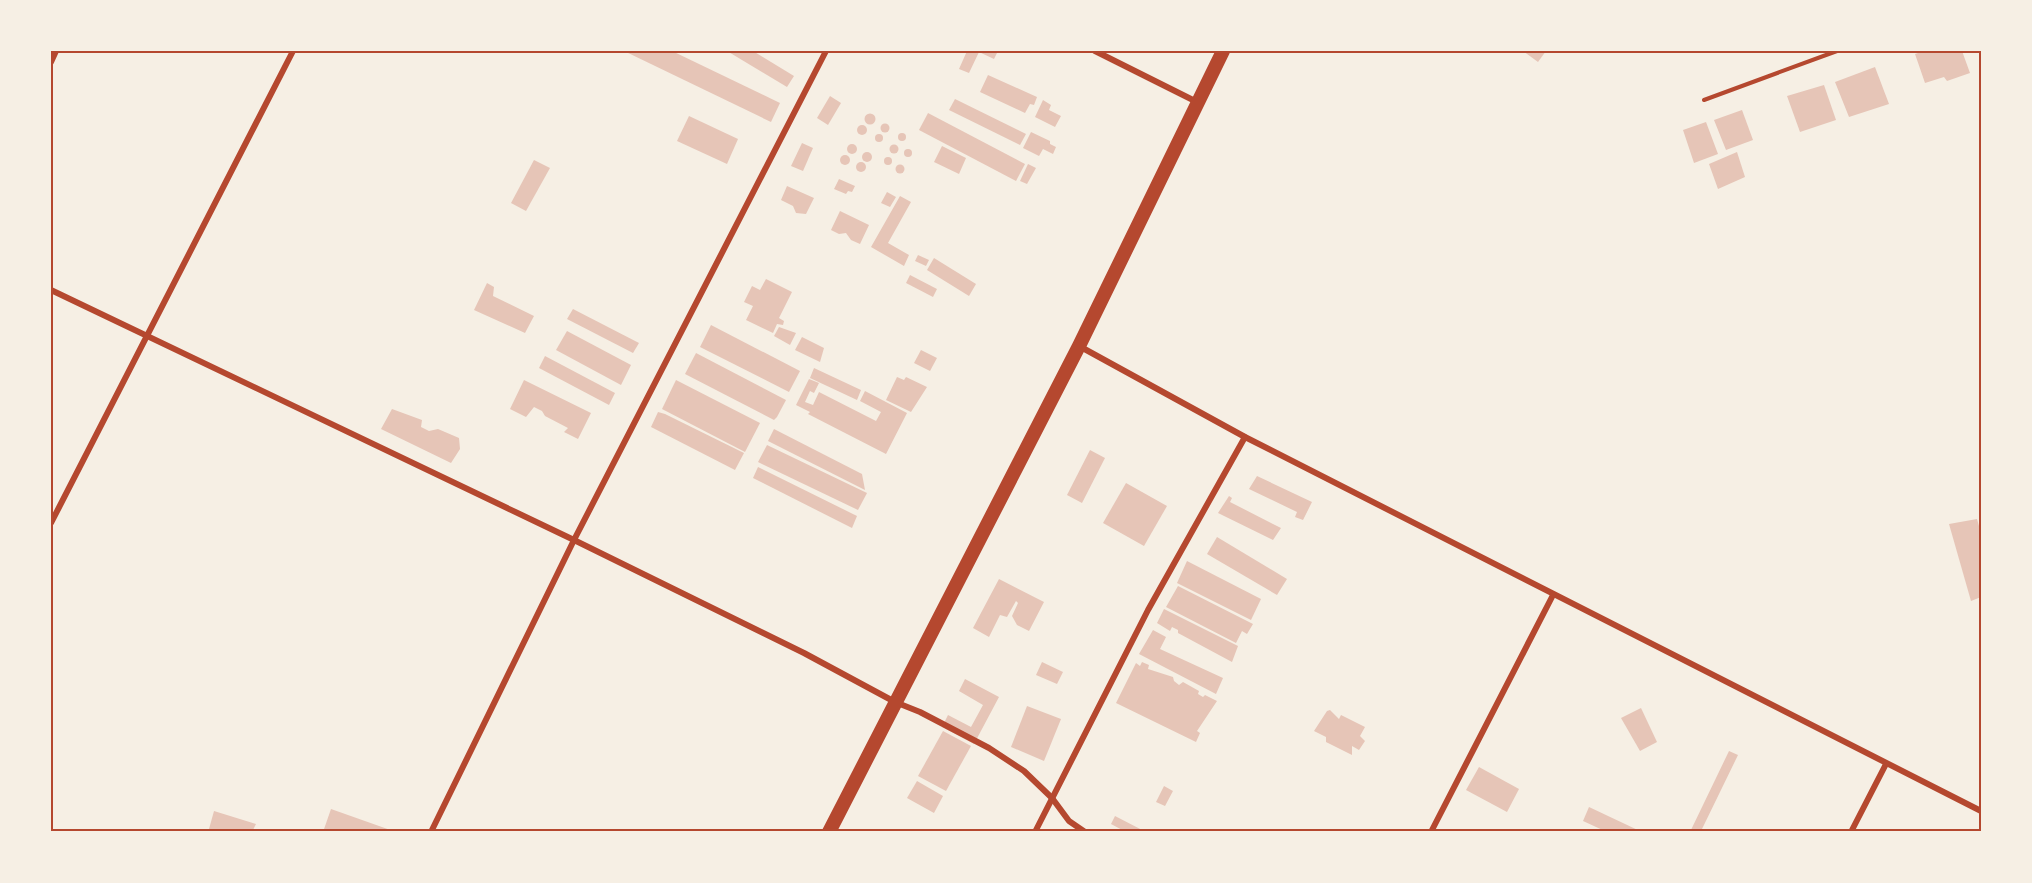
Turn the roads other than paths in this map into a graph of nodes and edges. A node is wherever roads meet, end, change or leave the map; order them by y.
1 (56, 51) edge
2 (293, 51) edge
3 (826, 51) edge
4 (1095, 51) edge
5 (1223, 51) edge
6 (1837, 51) edge
7 (51, 63) edge
8 (1704, 100) dead end
9 (1197, 102) junction
10 (51, 290) edge
11 (145, 337) junction
12 (1079, 346) junction
13 (1245, 437) junction
14 (51, 523) edge
15 (574, 540) junction
16 (1553, 595) junction
17 (895, 702) junction
18 (1886, 764) junction
19 (1052, 798) junction
20 (1981, 811) edge
21 (431, 832) edge
22 (829, 832) edge
23 (1035, 832) edge
24 (1085, 832) edge
25 (1431, 832) edge
26 (1851, 832) edge

1 - 7 street
2 - 11 street
3 - 15 street
4 - 9 street
5 - 9 highway
6 - 8 lane
9 - 12 highway
10 - 11 street
11 - 14 street
11 - 15 street
12 - 13 street
12 - 17 highway
13 - 16 street
13 - 19 street
15 - 17 street
15 - 21 street
16 - 18 street
16 - 25 street
17 - 19 street
17 - 22 highway
18 - 20 street
18 - 26 street
19 - 23 street
19 - 24 street

